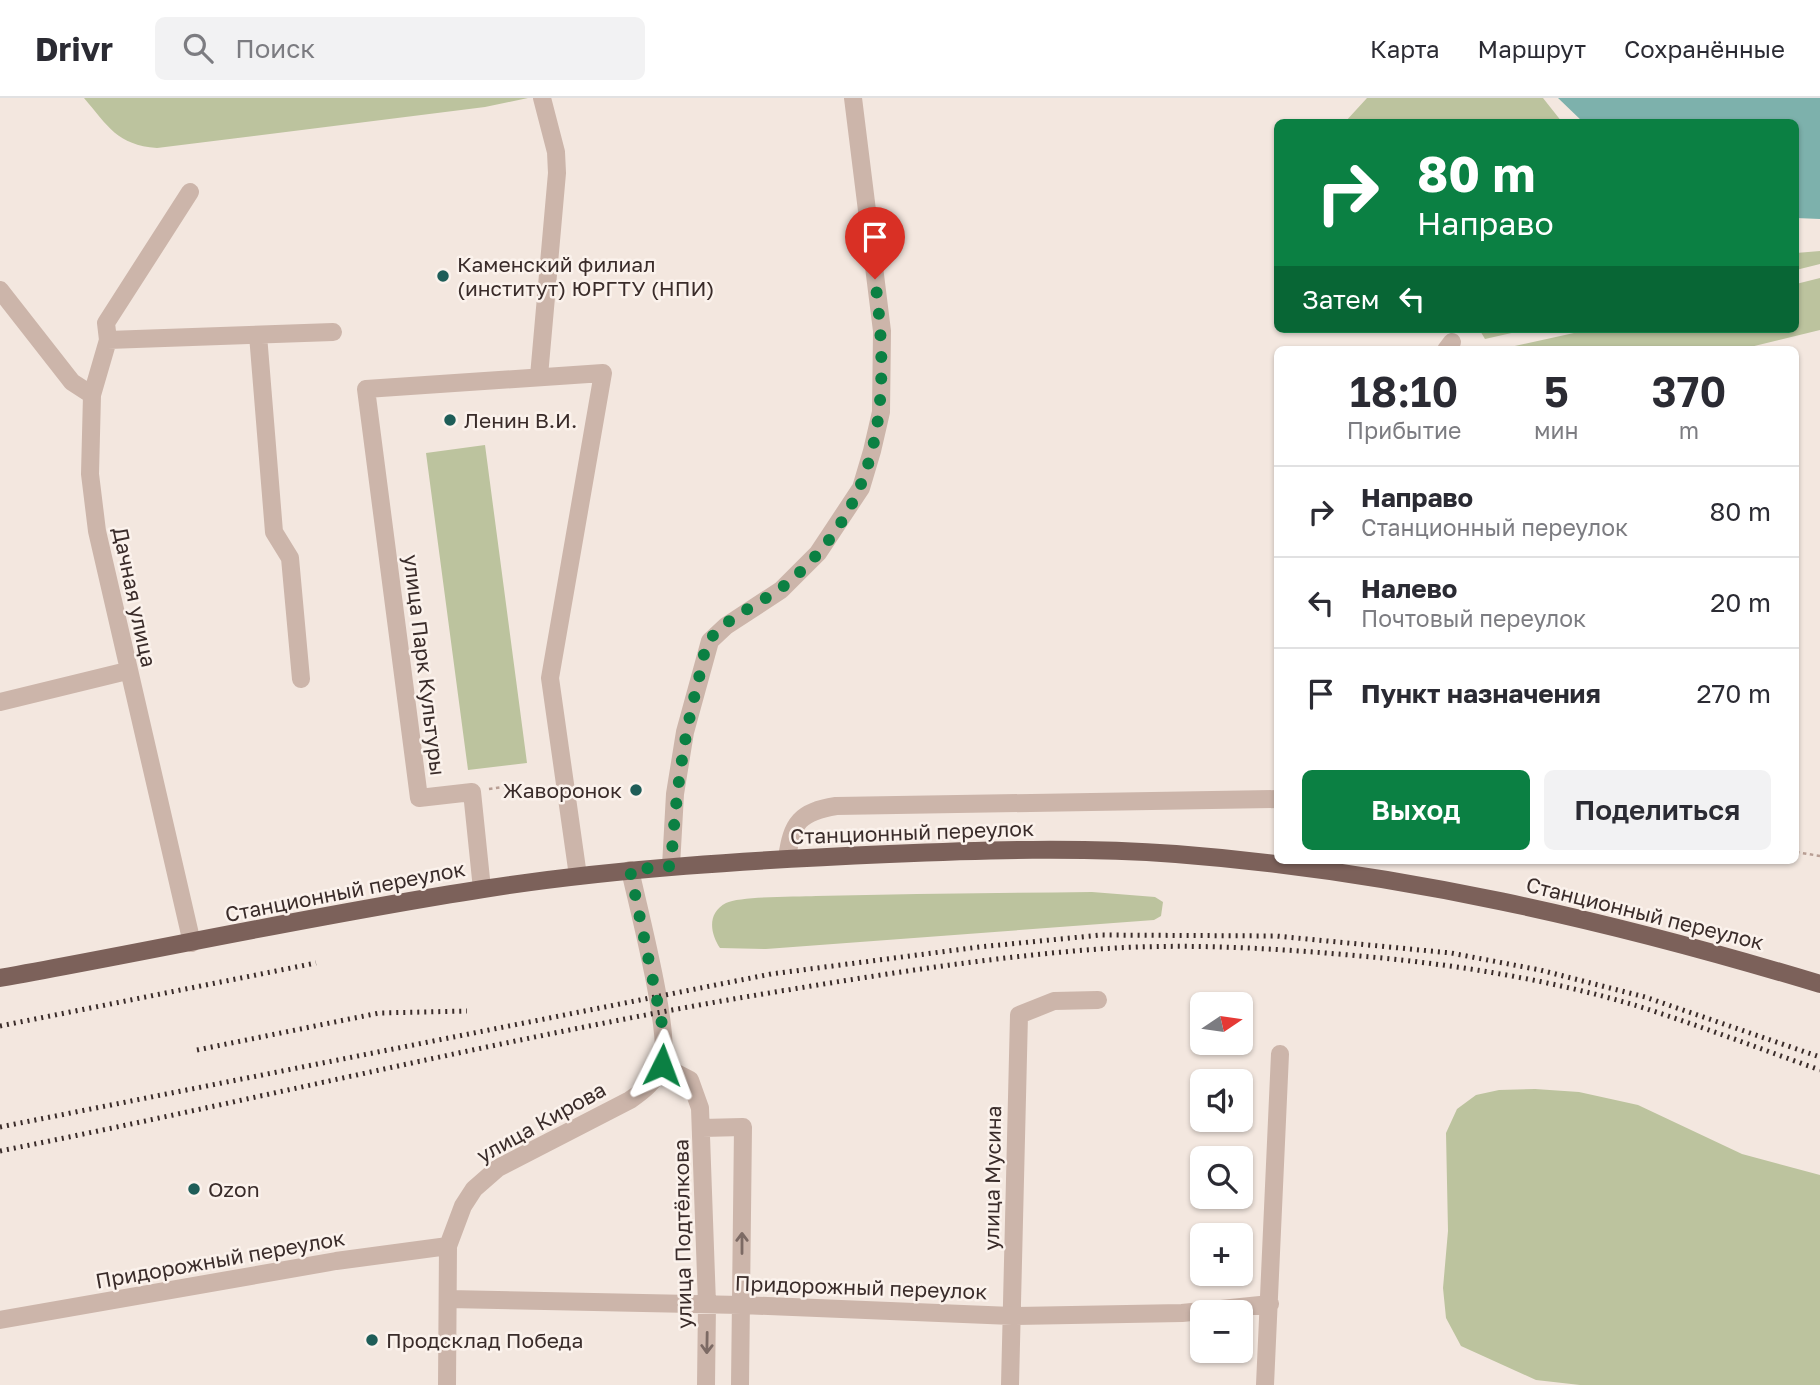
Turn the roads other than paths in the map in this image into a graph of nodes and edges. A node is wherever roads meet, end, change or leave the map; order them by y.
1 (542, 98) edge
2 (853, 98) edge
3 (190, 192) dead end
4 (0, 290) edge
5 (334, 332) dead end
6 (258, 335) junction
7 (108, 340) junction
8 (539, 376) junction
9 (92, 395) junction
10 (127, 671) junction
11 (301, 679) dead end
12 (0, 702) edge
13 (1274, 799) edge
14 (787, 858) junction
15 (1274, 863) edge
16 (1280, 864) edge
17 (671, 866) junction
18 (630, 870) junction
19 (578, 876) junction
20 (482, 889) junction
21 (192, 943) junction
22 (0, 978) edge
23 (1820, 984) edge
24 (1098, 1000) dead end
25 (1280, 1054) dead end
26 (662, 1065) junction
27 (702, 1128) junction
28 (448, 1246) junction
29 (449, 1299) junction
30 (707, 1304) junction
31 (1270, 1304) junction
32 (741, 1305) junction
33 (1012, 1316) junction
34 (0, 1320) edge
35 (447, 1385) edge
36 (706, 1385) edge
37 (740, 1385) edge
38 (1010, 1385) edge
39 (1265, 1385) edge

1 - 8 street
2 - 17 street
3 - 7 street, Дачная улица
4 - 9 street
5 - 6 street
6 - 7 street
6 - 11 street
7 - 9 street, Дачная улица
8 - 19 street
8 - 20 street, улица Парк Культуры
9 - 10 street, Дачная улица
10 - 12 street
10 - 21 street, Дачная улица
13 - 14 street
14 - 15 main road, Станционный переулок
14 - 17 main road, Станционный переулок
16 - 23 main road, Станционный переулок
17 - 18 main road, Станционный переулок
18 - 19 main road, Станционный переулок
18 - 26 street
19 - 20 main road, Станционный переулок
20 - 21 main road, Станционный переулок
21 - 22 main road, Станционный переулок
24 - 33 street, улица Мусина
25 - 31 street
26 - 27 street
26 - 28 street, улица Кирова
27 - 30 street, улица Подтёлкова
32 -> 27 street, улица Подтёлкова
28 - 29 street, улица Кирова
28 - 34 street, Придорожный переулок
29 - 30 street, Придорожный переулок
29 - 35 street, улица Кирова
30 - 32 street, Придорожный переулок
30 -> 36 street, улица Подтёлкова
31 - 33 street, Придорожный переулок
31 - 39 street
32 - 33 street, Придорожный переулок
32 - 37 street, улица Подтёлкова
33 - 38 street, улица Мусина

